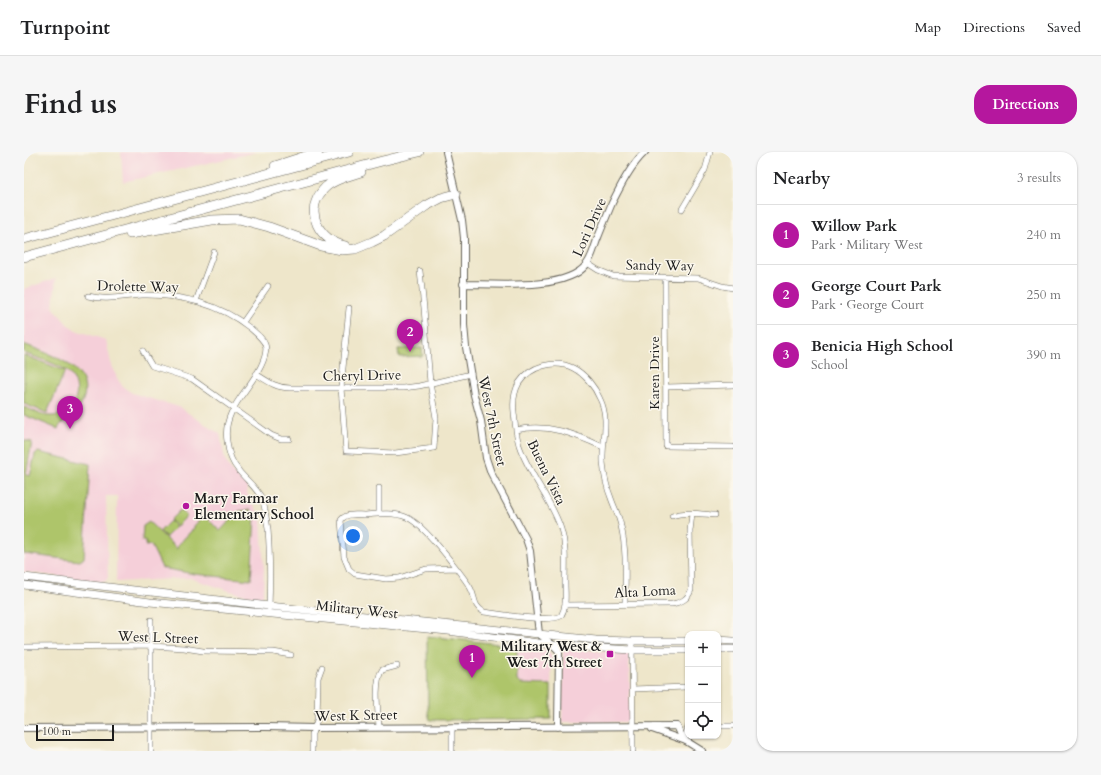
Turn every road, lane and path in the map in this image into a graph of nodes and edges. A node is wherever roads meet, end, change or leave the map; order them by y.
1 (318, 152) edge
2 (349, 152) edge
3 (419, 152) edge
4 (446, 152) edge
5 (645, 152) edge
6 (710, 152) edge
7 (392, 159) junction
8 (208, 190) junction
9 (456, 194) junction
10 (682, 209) dead end
11 (24, 239) edge
12 (83, 241) junction
13 (361, 246) junction
14 (214, 252) dead end
15 (24, 257) edge
16 (588, 263) junction
17 (420, 271) dead end
18 (665, 278) junction
19 (463, 284) junction
20 (268, 286) dead end
21 (733, 288) edge
22 (88, 296) dead end
23 (196, 301) junction
24 (349, 308) dead end
25 (243, 322) junction
26 (143, 351) dead end
27 (256, 374) junction
28 (471, 374) junction
29 (430, 383) junction
30 (733, 385) edge
31 (667, 387) junction
32 (341, 388) junction
33 (233, 409) junction
34 (516, 430) junction
35 (289, 440) dead end
36 (603, 446) junction
37 (733, 447) edge
38 (379, 488) dead end
39 (379, 514) junction
40 (692, 514) junction
41 (715, 515) dead end
42 (672, 516) dead end
43 (456, 568) junction
44 (24, 577) edge
45 (24, 585) edge
46 (624, 604) junction
47 (565, 605) junction
48 (268, 609) junction
49 (537, 618) junction
50 (151, 620) dead end
51 (539, 634) junction
52 (721, 640) edge
53 (632, 641) junction
54 (685, 641) edge
55 (733, 641) edge
56 (554, 645) junction
57 (151, 646) junction
58 (24, 647) edge
59 (721, 649) edge
60 (733, 649) edge
61 (632, 650) junction
62 (685, 650) edge
63 (291, 655) dead end
64 (397, 666) dead end
65 (322, 667) dead end
66 (685, 687) edge
67 (633, 689) junction
68 (677, 726) junction
69 (685, 726) edge
70 (721, 726) edge
71 (733, 726) edge
72 (151, 727) junction
73 (379, 727) junction
74 (452, 727) junction
75 (558, 727) junction
76 (633, 727) junction
77 (645, 727) junction
78 (24, 728) edge
79 (314, 728) junction
80 (686, 741) junction
81 (151, 751) edge
82 (312, 751) edge
83 (452, 751) edge
84 (633, 751) edge
85 (702, 751) edge

1 - 8 highway
2 - 8 highway
3 - 7 highway
4 - 9 street, West 7th Street
5 - 16 street, Lori Drive
6 - 10 street
7 - 12 highway
7 - 13 highway
8 - 11 highway
9 - 13 highway
9 - 19 street, West 7th Street
12 - 13 highway
12 - 15 highway
14 - 23 street
16 - 18 street, Sandy Way
16 - 19 street, Lori Drive
17 - 29 street
18 - 21 street, Sandy Way
18 - 31 street, Karen Drive
19 - 28 street, West 7th Street
20 - 25 street
22 - 23 street, Drolette Way
23 - 25 street, Drolette Way
24 - 32 street
25 - 27 street, Drolette Way
26 - 33 street
27 - 32 street, Cheryl Drive
27 - 33 street, Drolette Way
28 - 29 street, Cheryl Drive
28 - 49 street, West 7th Street
29 - 32 street, Cheryl Drive
29 - 32 street
30 - 31 street
31 - 37 street, Karen Drive
33 - 35 street
33 - 48 street, Drolette Way
34 - 36 street
34 - 36 street, Buena Vista
34 - 47 street, Buena Vista
36 - 46 street, Buena Vista
38 - 39 street
39 - 43 street
39 - 43 street
40 - 41 street
40 - 42 street
40 - 46 street, Alta Loma
43 - 49 street
44 - 48 main road, Military West
45 - 48 main road, Military West
46 - 47 street, Alta Loma
47 - 49 street
48 - 51 main road, Military West
48 - 56 main road, Military West
49 - 51 street, West 7th Street
50 - 57 street
51 - 53 main road, Military West
51 - 56 street
52 - 55 main road
53 - 54 main road, Military West
53 - 61 street
56 - 61 main road, Military West
56 - 75 street
57 - 58 street, West L Street
57 - 63 street, West L Street
57 - 72 street
59 - 60 main road
61 - 62 main road, Military West
61 - 67 street
64 - 73 street
65 - 79 street
66 - 67 street
67 - 76 street
68 - 69 street, West K Street
68 - 77 street, West K Street
68 - 80 street
70 - 71 street
72 - 78 street, West K Street
72 - 79 street, West K Street
72 - 81 street
73 - 74 street, West K Street
73 - 79 street, West K Street
74 - 75 street, West K Street
74 - 83 street
75 - 76 street, West K Street
76 - 77 street, West K Street
76 - 84 street
77 - 80 street
79 - 82 street
80 - 85 street

